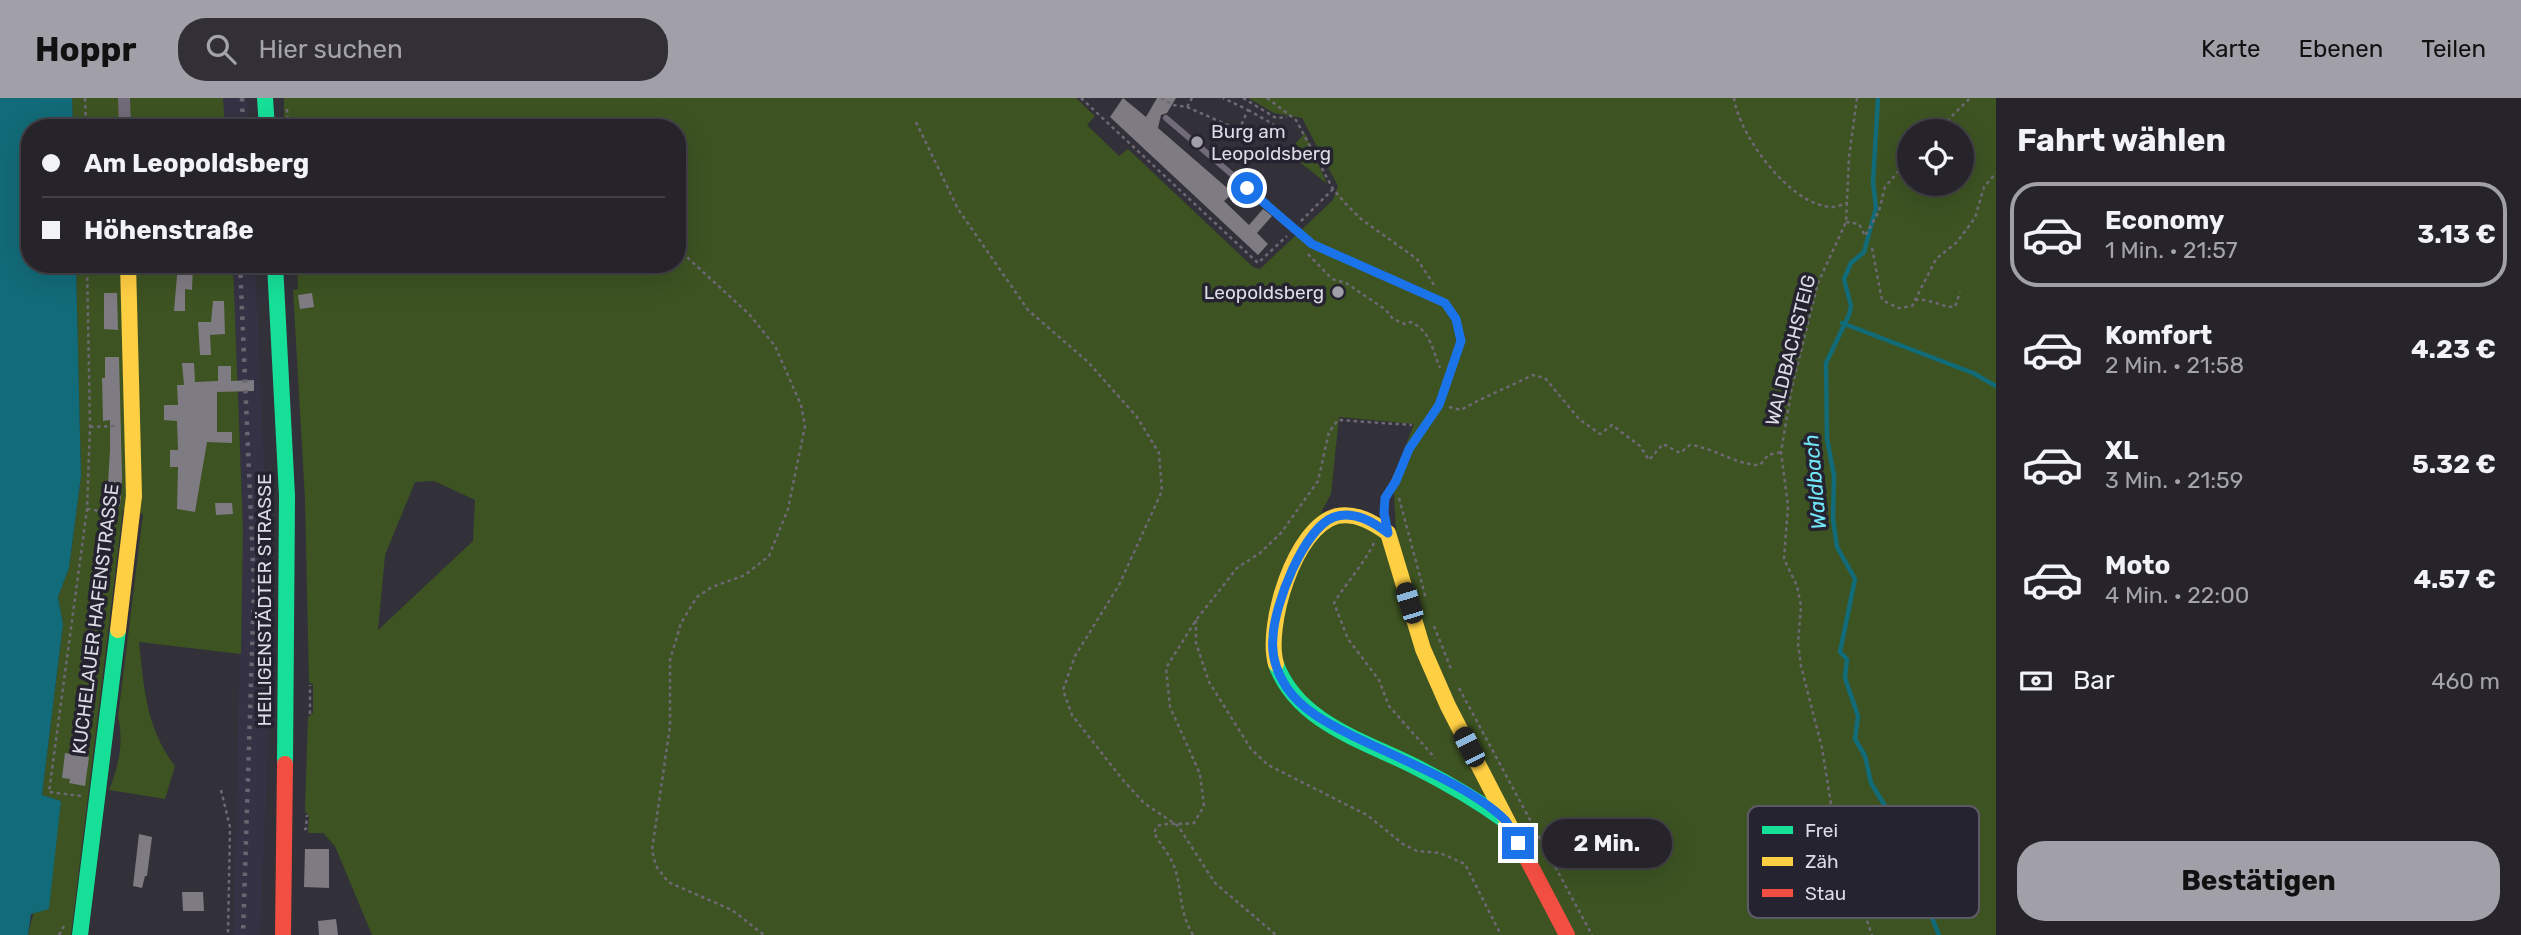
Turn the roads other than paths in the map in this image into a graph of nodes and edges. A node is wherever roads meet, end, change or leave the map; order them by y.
1 (124, 98) edge
2 (265, 98) edge
3 (1166, 118) dead end
4 (125, 119) edge
5 (266, 119) edge
6 (128, 273) edge
7 (275, 273) edge
8 (1388, 533) junction
9 (1506, 821) junction
10 (80, 935) edge
11 (283, 935) edge
12 (1567, 935) edge

1 - 4 street
2 - 5 street
3 - 8 lane
6 - 10 street, KUCHELAUER HAFENSTRASSE
7 - 11 street, HEILIGENSTÄDTER STRASSE
8 - 9 street
8 - 9 street
9 - 12 street

